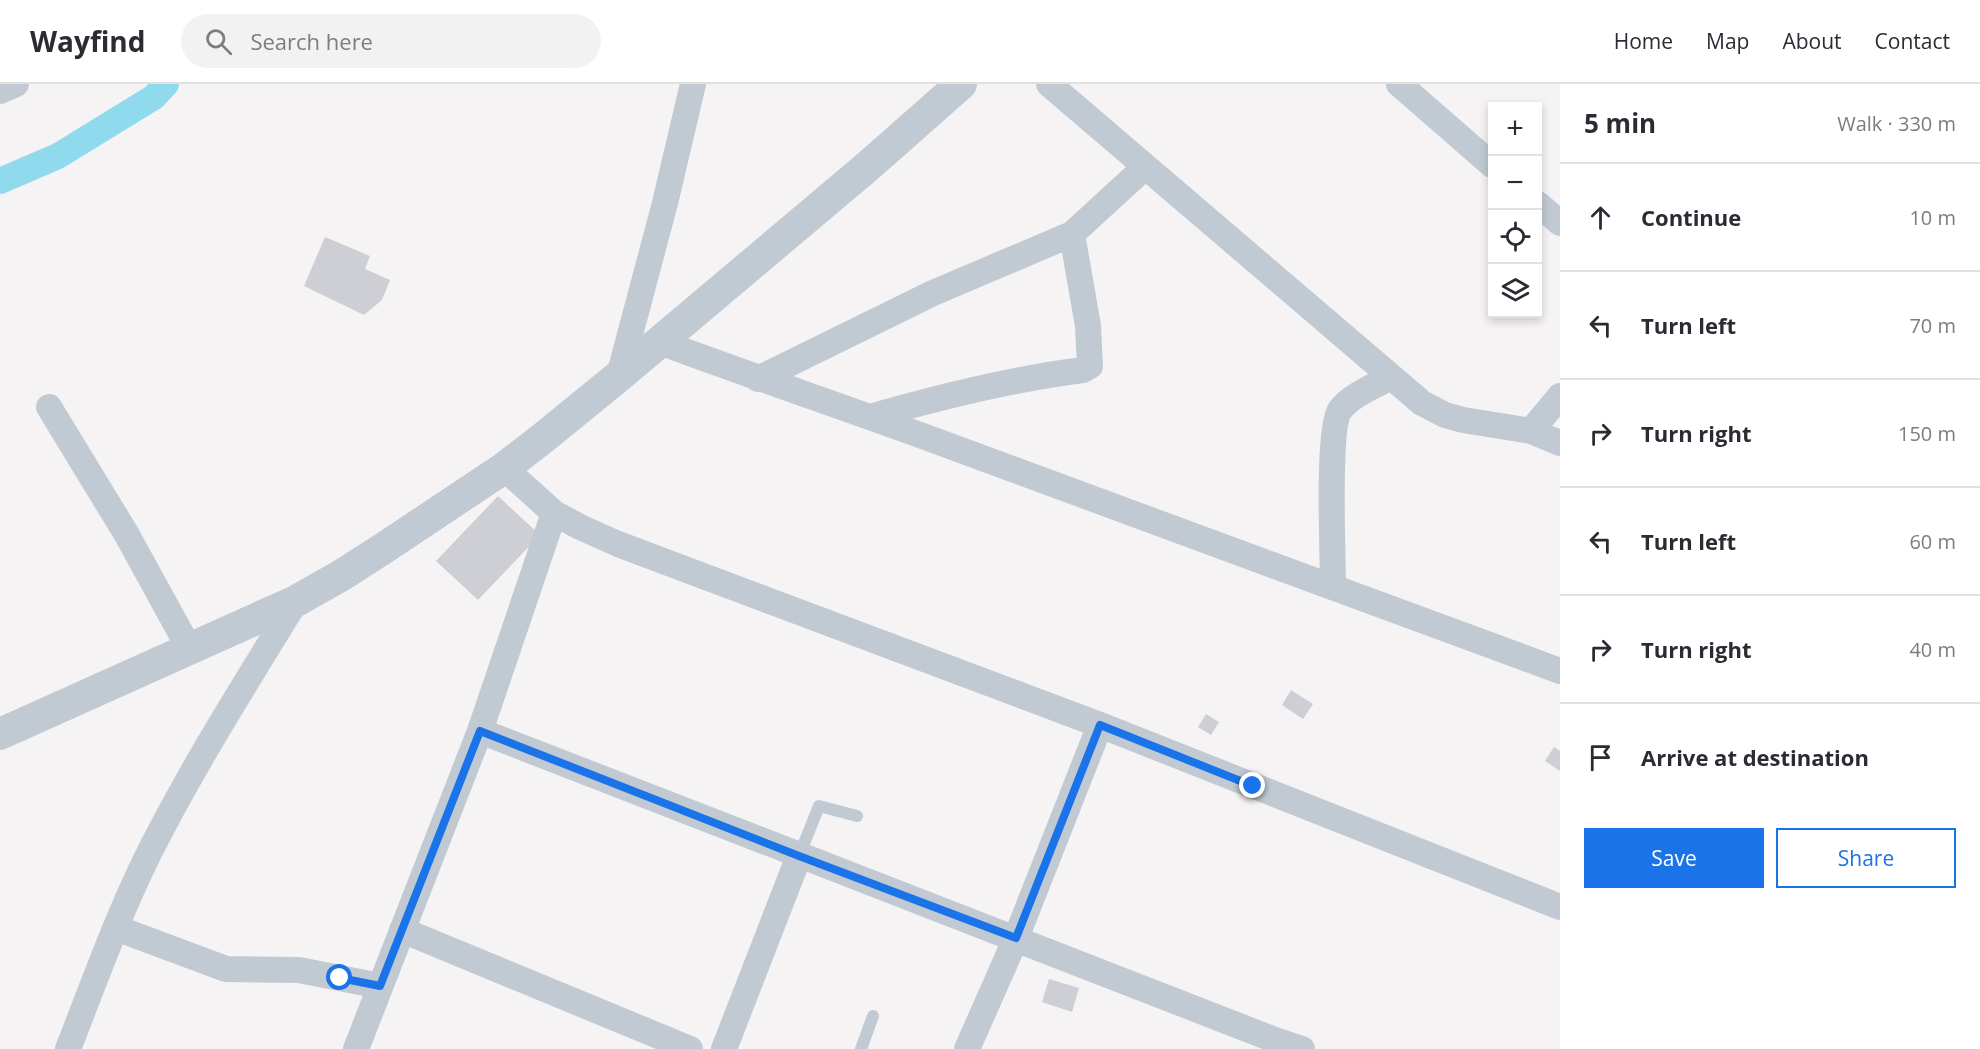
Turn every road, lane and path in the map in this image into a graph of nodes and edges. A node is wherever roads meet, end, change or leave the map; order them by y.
1 (16, 84) edge
2 (693, 84) edge
3 (961, 84) edge
4 (1049, 84) edge
5 (1399, 84) edge
6 (0, 91) edge
7 (1488, 162) edge
8 (1145, 167) junction
9 (1542, 207) edge
10 (1560, 223) edge
11 (1072, 234) junction
12 (660, 342) junction
13 (619, 376) junction
14 (1391, 377) junction
15 (758, 379) junction
16 (1560, 396) edge
17 (49, 408) dead end
18 (870, 417) junction
19 (1531, 431) junction
20 (1560, 443) edge
21 (504, 468) junction
22 (555, 513) junction
23 (1333, 586) junction
24 (296, 601) junction
25 (189, 648) junction
26 (1560, 671) edge
27 (1100, 725) junction
28 (480, 731) junction
29 (0, 734) edge
30 (857, 816) dead end
31 (799, 856) junction
32 (1560, 908) edge
33 (116, 928) junction
34 (402, 930) junction
35 (1016, 938) junction
36 (380, 986) junction
37 (873, 1017) dead end
38 (68, 1049) edge
39 (356, 1049) edge
40 (690, 1049) edge
41 (724, 1049) edge
42 (861, 1049) edge
43 (967, 1049) edge
44 (1302, 1049) edge

1 - 6 street
2 - 13 street
3 - 12 street
4 - 8 street
5 - 7 street
8 - 11 street
8 - 14 street
9 - 10 street
11 - 15 street
11 - 18 street
12 - 13 street
12 - 15 street
13 - 21 street
14 - 19 street
14 - 23 street
15 - 18 street
16 - 19 street
17 - 25 street
18 - 23 street
19 - 20 street
21 - 22 street
21 - 24 street
22 - 27 street
22 - 28 street
23 - 26 street
24 - 25 street
24 - 33 street
25 - 29 street
27 - 32 street
27 - 35 street
28 - 31 street
28 - 34 street
30 - 31 lane
31 - 35 street
31 - 41 street
33 - 36 street
33 - 38 street
34 - 36 street
34 - 40 street
35 - 43 street
35 - 44 street
36 - 39 street
37 - 42 lane

